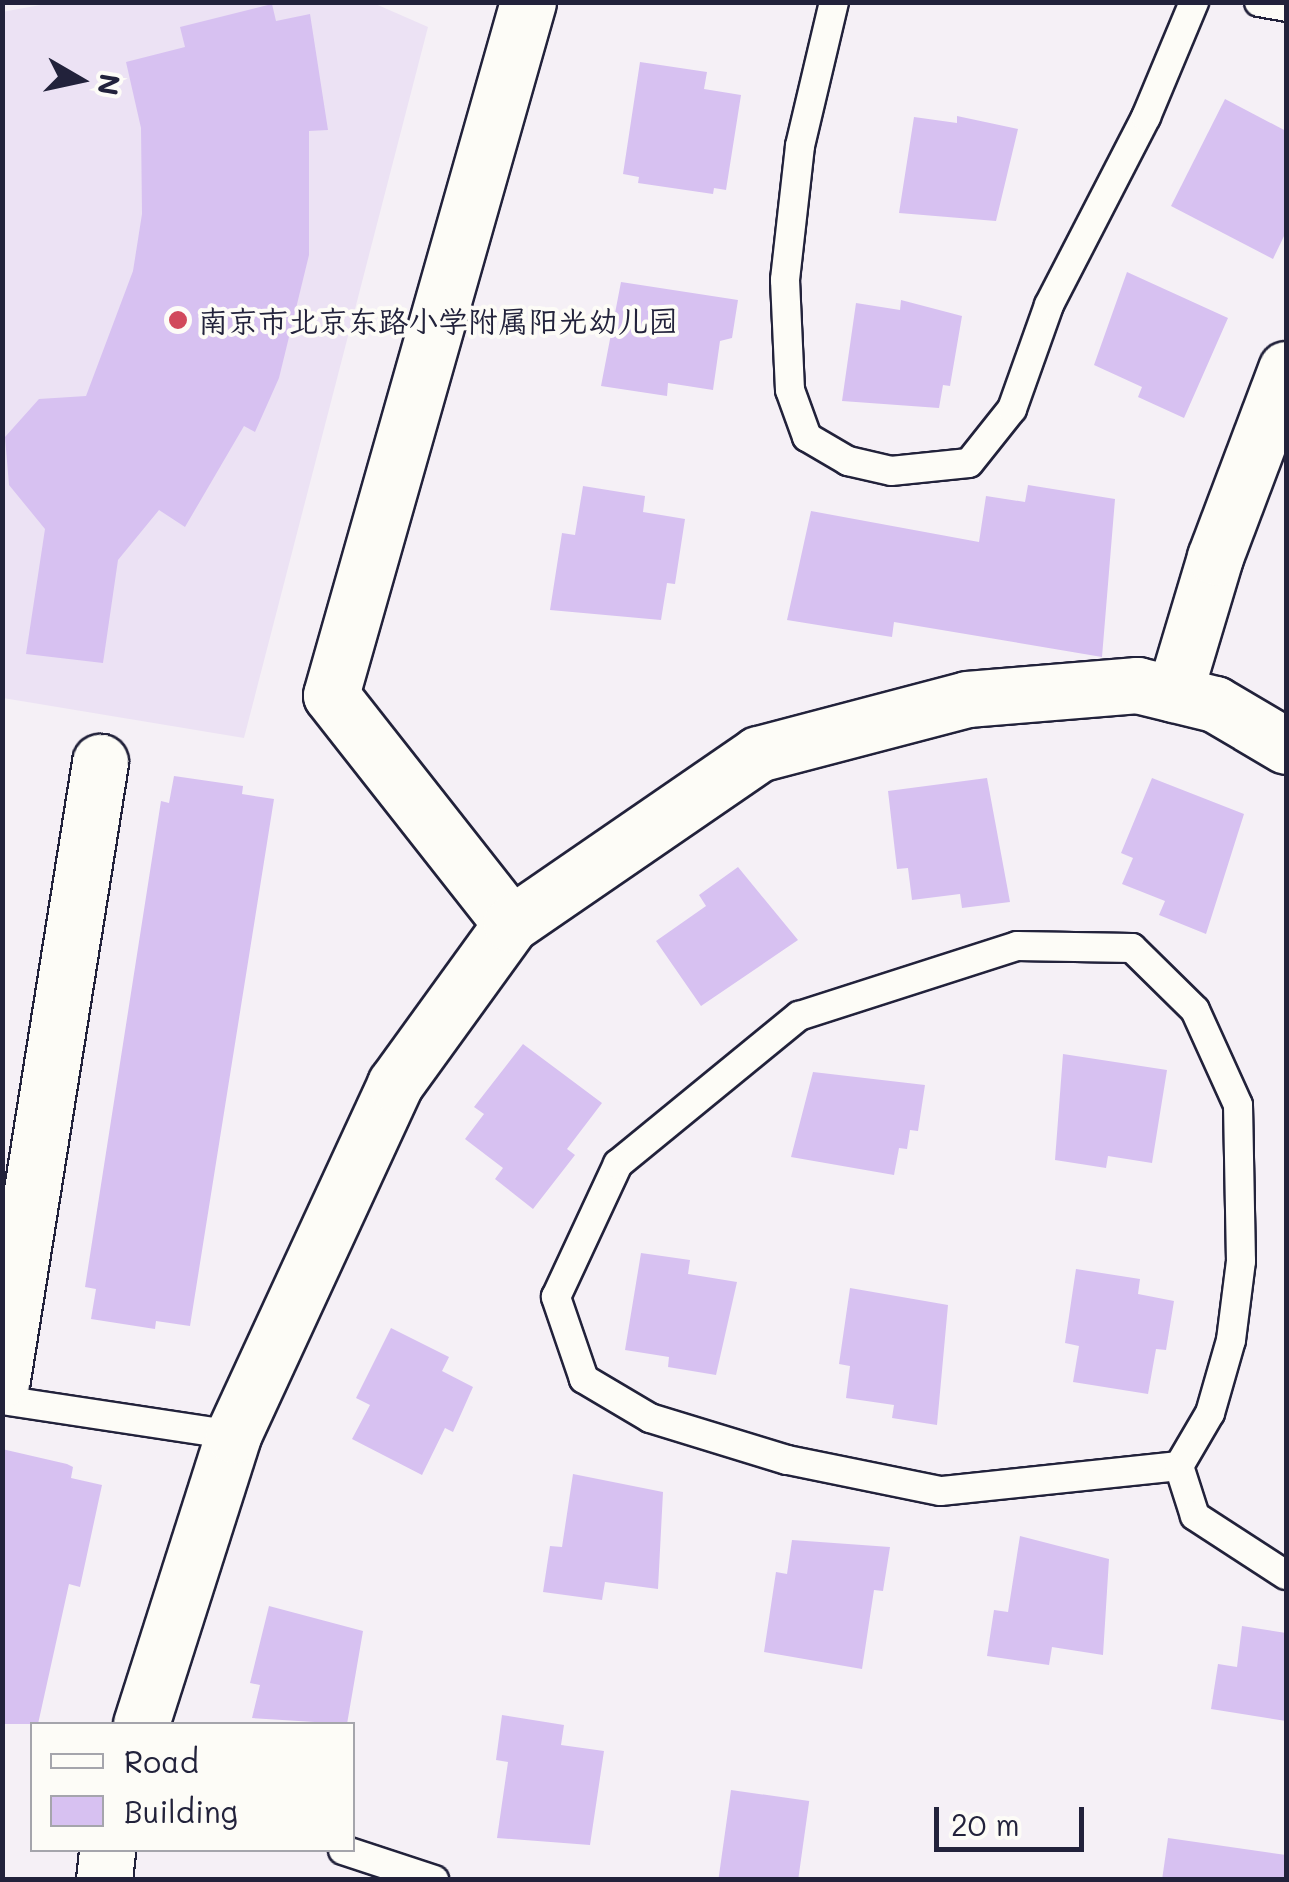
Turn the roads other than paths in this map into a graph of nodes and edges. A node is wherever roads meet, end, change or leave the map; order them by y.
1 (528, 2) edge
2 (834, 2) edge
3 (1194, 2) edge
4 (1259, 2) edge
5 (1286, 7) edge
6 (1286, 369) edge
7 (1174, 694) junction
8 (1286, 746) edge
9 (100, 762) dead end
10 (511, 924) junction
11 (2, 1379) edge
12 (2, 1400) edge
13 (233, 1436) junction
14 (1179, 1466) junction
15 (1286, 1575) edge
16 (142, 1722) edge
17 (108, 1852) edge
18 (349, 1852) edge
19 (104, 1880) edge
20 (434, 1880) edge

1 - 10 street
2 - 3 lane
4 - 5 lane
6 - 7 street
7 - 8 street
7 - 10 street
9 - 11 street
10 - 13 street
12 - 13 lane
13 - 16 street
14 - 14 lane
14 - 15 lane
17 - 19 street
18 - 20 lane

